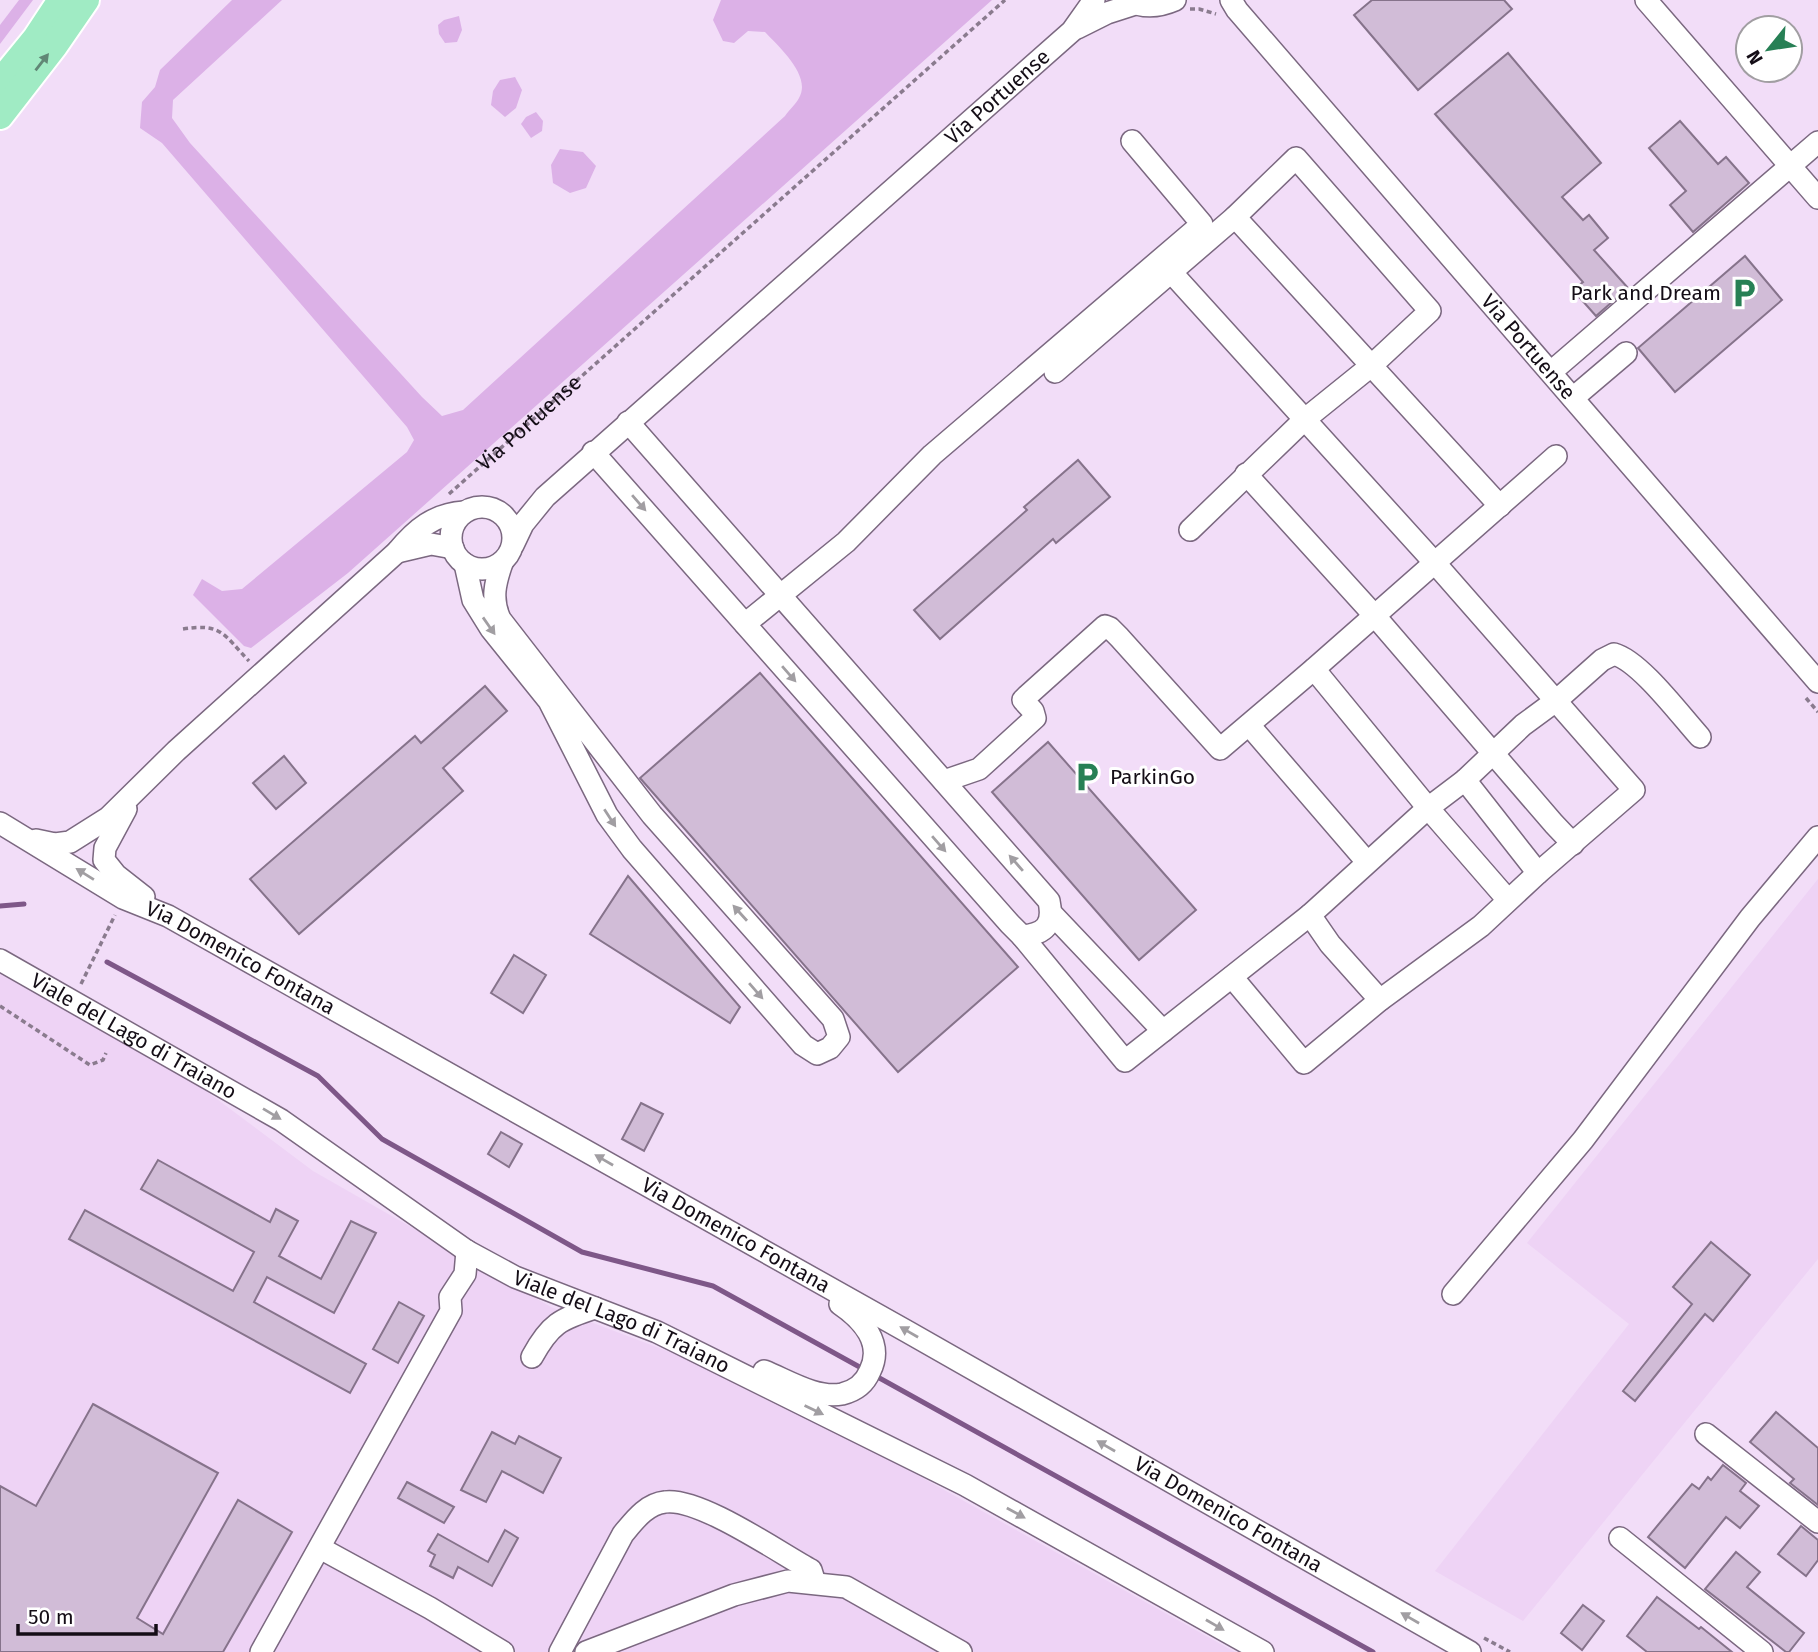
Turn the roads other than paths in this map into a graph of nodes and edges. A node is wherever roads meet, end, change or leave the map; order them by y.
1 (61, 0) edge
2 (86, 0) edge
3 (1094, 0) edge
4 (1175, 0) edge
5 (1646, 0) edge
6 (1132, 2) edge
7 (1230, 4) edge
8 (1072, 31) junction
9 (0, 82) edge
10 (0, 116) edge
11 (1132, 141) dead end
12 (1818, 142) edge
13 (1790, 166) junction
14 (1818, 198) edge
15 (1236, 217) junction
16 (1171, 272) junction
17 (1626, 353) dead end
18 (1371, 366) junction
19 (1055, 372) dead end
20 (1551, 372) junction
21 (1573, 398) junction
22 (1304, 421) junction
23 (628, 422) junction
24 (593, 452) junction
25 (1556, 456) dead end
26 (1247, 474) junction
27 (545, 497) junction
28 (1500, 506) junction
29 (464, 512) junction
30 (503, 515) junction
31 (1190, 530) dead end
32 (397, 552) junction
33 (507, 554) junction
34 (459, 556) junction
35 (1434, 562) junction
36 (780, 595) junction
37 (1374, 615) junction
38 (745, 624) junction
39 (1314, 669) junction
40 (1818, 682) edge
41 (1557, 700) junction
42 (1249, 725) junction
43 (1700, 737) dead end
44 (1494, 753) junction
45 (1465, 780) junction
46 (944, 781) junction
47 (140, 787) junction
48 (1428, 808) junction
49 (0, 823) edge
50 (24, 837) junction
51 (1818, 837) edge
52 (1573, 844) junction
53 (1367, 862) junction
54 (1538, 873) junction
55 (1508, 900) junction
56 (1051, 913) junction
57 (1310, 915) junction
58 (168, 916) junction
59 (1022, 936) junction
60 (0, 960) edge
61 (1232, 976) junction
62 (1380, 1000) junction
63 (1163, 1031) junction
64 (467, 1251) junction
65 (776, 1258) junction
66 (1453, 1294) dead end
67 (595, 1308) junction
68 (657, 1332) junction
69 (532, 1357) dead end
70 (1706, 1434) dead end
71 (1818, 1522) edge
72 (1620, 1538) dead end
73 (320, 1548) junction
74 (815, 1583) junction
75 (261, 1652) edge
76 (503, 1652) edge
77 (560, 1652) edge
78 (586, 1652) edge
79 (961, 1652) edge
80 (1263, 1652) edge
81 (1470, 1652) edge
82 (1762, 1652) edge

1 - 9 main road
10 -> 2 main road
3 - 8 street, Via Portuense
4 - 6 street, Via Portuense
5 - 13 street
6 - 8 street, Via Portuense
7 - 20 street, Via Portuense
8 - 23 street, Via Portuense
11 - 36 street
12 - 13 street
13 - 14 street
13 - 20 street
15 - 16 street
15 - 18 street
15 - 18 street
16 - 19 street
16 - 22 street
17 - 21 street
18 - 22 street
18 - 28 street
20 - 21 street, Via Portuense
21 - 40 street, Via Portuense
22 - 26 street
22 - 35 street
23 - 24 street, Via Portuense
23 - 36 street
24 - 27 street, Via Portuense
24 -> 38 street
25 - 28 street
26 - 31 street
26 - 37 street
27 - 30 street, Via Portuense
27 - 33 street, Via Portuense
28 - 35 street
29 - 30 street
29 - 32 street
29 - 34 street
30 - 33 street
32 - 34 street
32 - 47 street
33 - 34 street
34 -> 33 street
35 - 37 street
35 - 41 street
36 - 38 street
36 - 46 street
37 - 39 street
37 - 44 street
38 -> 59 street
39 - 42 street
39 - 48 street
41 - 43 street
41 - 44 street
41 - 52 street
42 - 46 street
42 - 53 street
44 - 45 street
44 - 52 street
45 - 48 street
45 - 54 street
56 -> 46 street
47 - 50 street
47 - 58 street
48 - 53 street
48 - 55 street
49 - 50 street, Via Domenico Fontana
58 -> 50 street, Via Domenico Fontana
51 - 66 street
52 - 54 street
53 - 57 street
54 - 55 street
55 - 62 street
56 - 59 street
56 - 63 street
57 - 61 street
57 - 62 street
65 -> 58 street, Via Domenico Fontana
59 - 63 street
60 -> 64 street, Viale del Lago di Traiano
61 - 62 street
61 - 63 street
64 - 67 street, Viale del Lago di Traiano
64 - 73 street
65 - 68 street
81 -> 65 street, Via Domenico Fontana
67 - 68 street, Viale del Lago di Traiano
67 - 69 street
68 -> 80 street, Viale del Lago di Traiano
70 - 71 street
72 - 82 street
73 - 75 street
73 - 76 street
74 - 77 street
74 - 78 street
74 - 79 street

